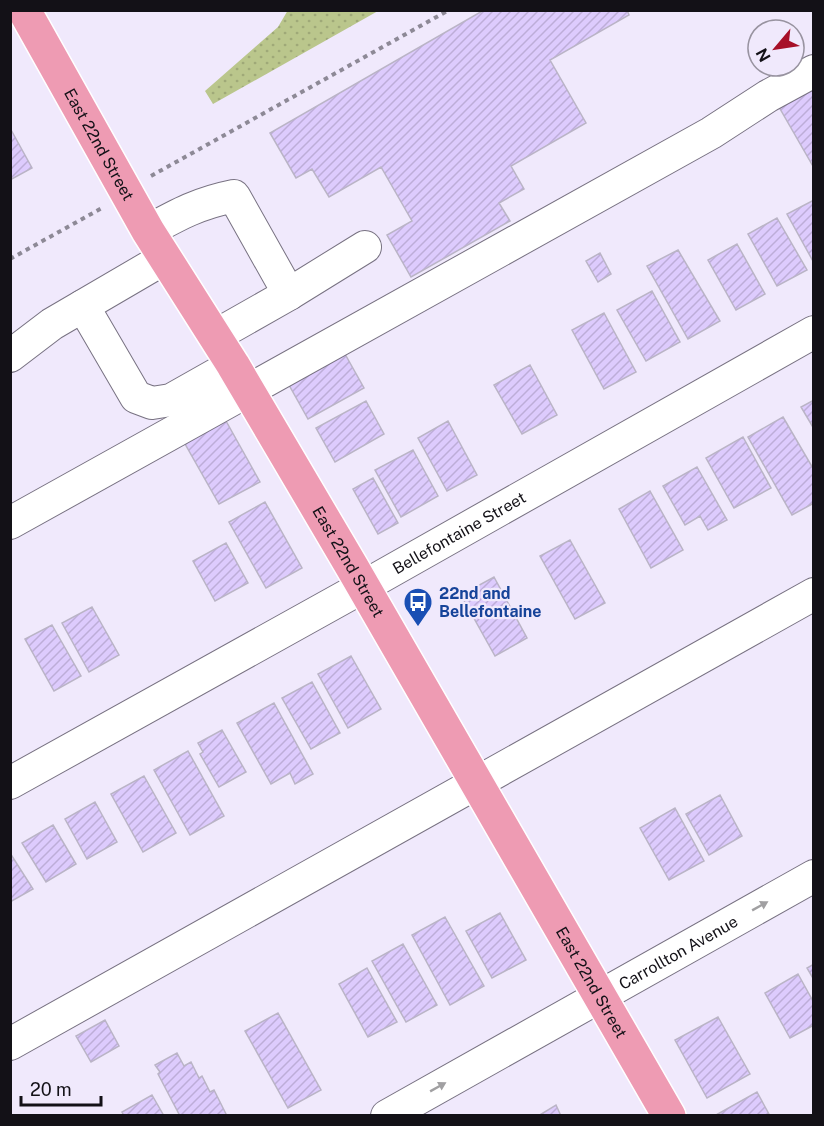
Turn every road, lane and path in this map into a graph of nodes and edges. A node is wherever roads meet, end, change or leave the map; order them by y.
1 (24, 10) edge
2 (449, 10) edge
3 (813, 71) edge
4 (155, 172) dead end
5 (110, 204) dead end
6 (148, 231) junction
7 (365, 247) dead end
8 (165, 258) junction
9 (10, 259) edge
10 (289, 294) junction
11 (83, 306) junction
12 (813, 332) edge
13 (214, 336) junction
14 (10, 356) edge
15 (240, 378) junction
16 (10, 523) edge
17 (364, 587) junction
18 (813, 594) edge
19 (10, 783) edge
20 (477, 783) junction
21 (813, 876) edge
22 (599, 996) junction
23 (10, 1044) edge
24 (387, 1116) edge
25 (669, 1116) edge

1 - 6 main road, East 22nd Street
2 - 4 path
3 - 15 street
5 - 9 path
6 - 8 main road, East 22nd Street
6 - 10 street
7 - 10 street
8 - 11 street
8 - 13 main road, East 22nd Street
10 - 13 street
11 - 14 street
11 - 15 street
12 - 17 street, Bellefontaine Street
13 - 15 main road, East 22nd Street
15 - 16 street
15 - 17 main road, East 22nd Street
17 - 19 street, Bellefontaine Street
17 - 20 main road, East 22nd Street
18 - 20 street
20 - 22 main road, East 22nd Street
20 - 23 street
22 -> 21 street, Carrollton Avenue
24 -> 22 street, Carrollton Avenue
22 - 25 main road, East 22nd Street

